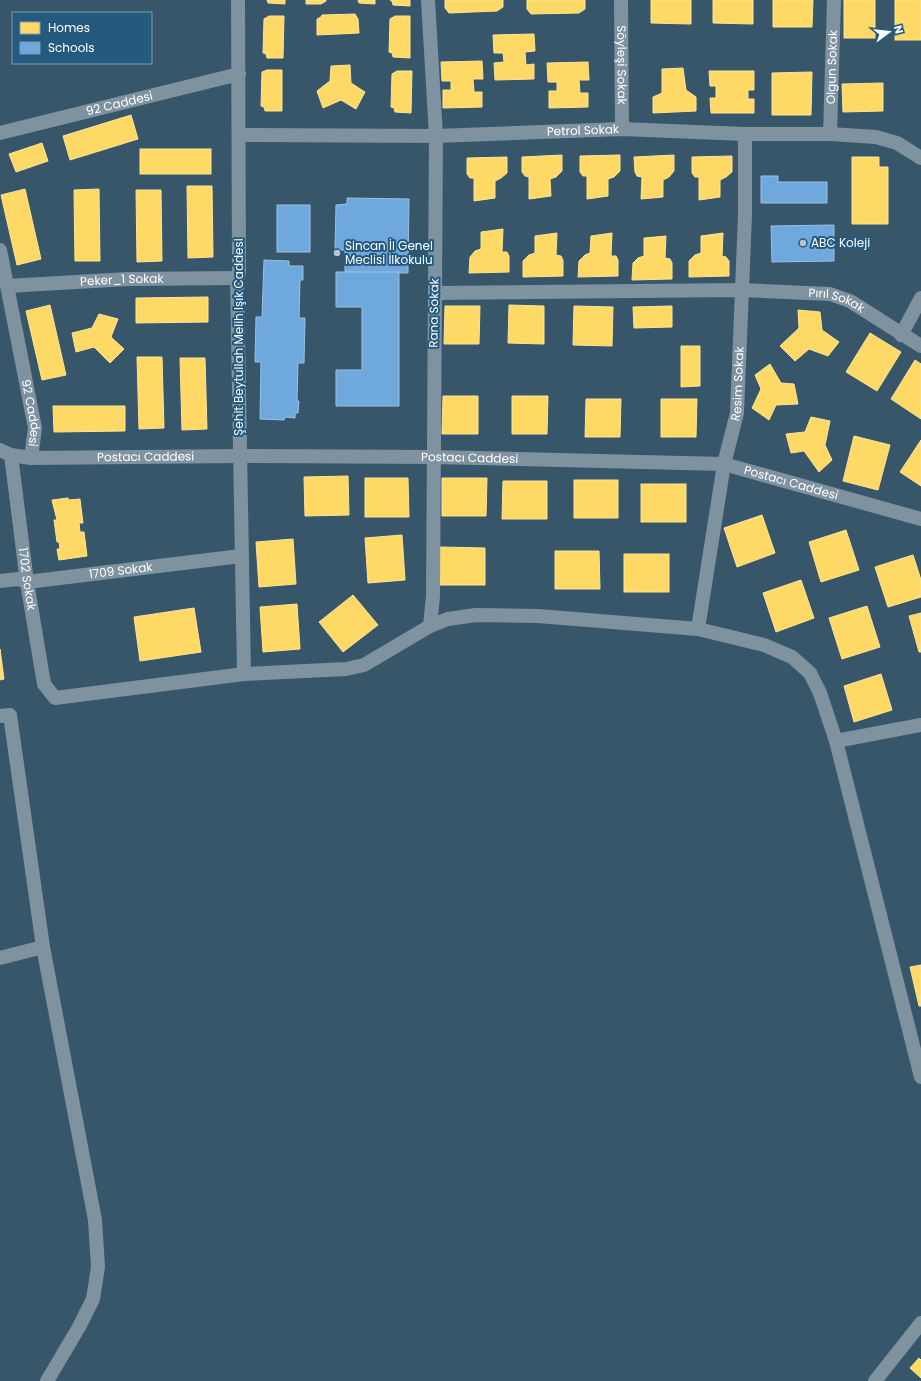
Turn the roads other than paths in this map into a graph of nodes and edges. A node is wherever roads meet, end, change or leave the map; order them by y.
1 (238, 0) edge
2 (428, 0) edge
3 (622, 0) edge
4 (834, 0) edge
5 (239, 74) junction
6 (622, 130) junction
7 (0, 133) edge
8 (745, 134) junction
9 (830, 134) junction
10 (239, 135) junction
11 (436, 136) junction
12 (921, 158) edge
13 (0, 250) edge
14 (237, 278) junction
15 (7, 286) junction
16 (741, 290) junction
17 (435, 293) junction
18 (921, 298) edge
19 (901, 335) junction
20 (921, 346) edge
21 (5, 452) edge
22 (239, 456) junction
23 (433, 457) junction
24 (31, 458) junction
25 (724, 464) junction
26 (921, 519) edge
27 (241, 556) junction
28 (0, 582) edge
29 (27, 582) junction
30 (430, 626) junction
31 (698, 629) junction
32 (244, 674) junction
33 (0, 716) edge
34 (921, 725) edge
35 (836, 741) junction
36 (44, 947) junction
37 (0, 958) edge
38 (915, 1024) edge
39 (921, 1077) edge
40 (921, 1323) edge
41 (882, 1379) edge
42 (47, 1381) edge

1 - 5 street, Şehit Beytullah Melih Işık Caddesi
2 - 11 street, Rana Sokak
3 - 6 street, Söyleşi Sokak
4 - 9 street, Olgun Sokak
5 - 7 street, 92 Caddesi
5 - 10 street, Şehit Beytullah Melih Işık Caddesi
6 - 8 street, Petrol Sokak
6 - 11 street, Petrol Sokak
8 - 9 street, Petrol Sokak
8 - 16 street, Resim Sokak
9 - 12 street, Petrol Sokak
10 - 11 street, Petrol Sokak
10 - 14 street, Şehit Beytullah Melih Işık Caddesi
11 - 17 street, Rana Sokak
13 - 15 street, 92 Caddesi
14 - 15 street, Peker_1 Sokak
14 - 22 street, Şehit Beytullah Melih Işık Caddesi
15 - 24 street, 92 Caddesi
16 - 17 street, Pırıl Sokak
16 - 19 street, Pırıl Sokak
16 - 25 street, Resim Sokak
17 - 23 street, Rana Sokak
18 - 19 street
19 - 20 street, Pırıl Sokak
21 - 24 street, Postacı Caddesi
21 - 29 street, 1702 Sokak
22 - 23 street, Postacı Caddesi
22 - 24 street, Postacı Caddesi
22 - 27 street, Şehit Beytullah Melih Işık Caddesi
23 - 25 street, Postacı Caddesi
23 - 30 street, Rana Sokak
25 - 26 street, Postacı Caddesi
25 - 31 street, Resim Sokak
27 - 29 street, 1709 Sokak
27 - 32 street, Şehit Beytullah Melih Işık Caddesi
28 - 29 street, 1709 Sokak
29 - 32 street, 1702 Sokak
30 - 31 street
30 - 32 street
31 - 35 street
33 - 36 street
34 - 35 street
35 - 38 street
36 - 37 street
36 - 42 street
38 - 39 street
40 - 41 street

